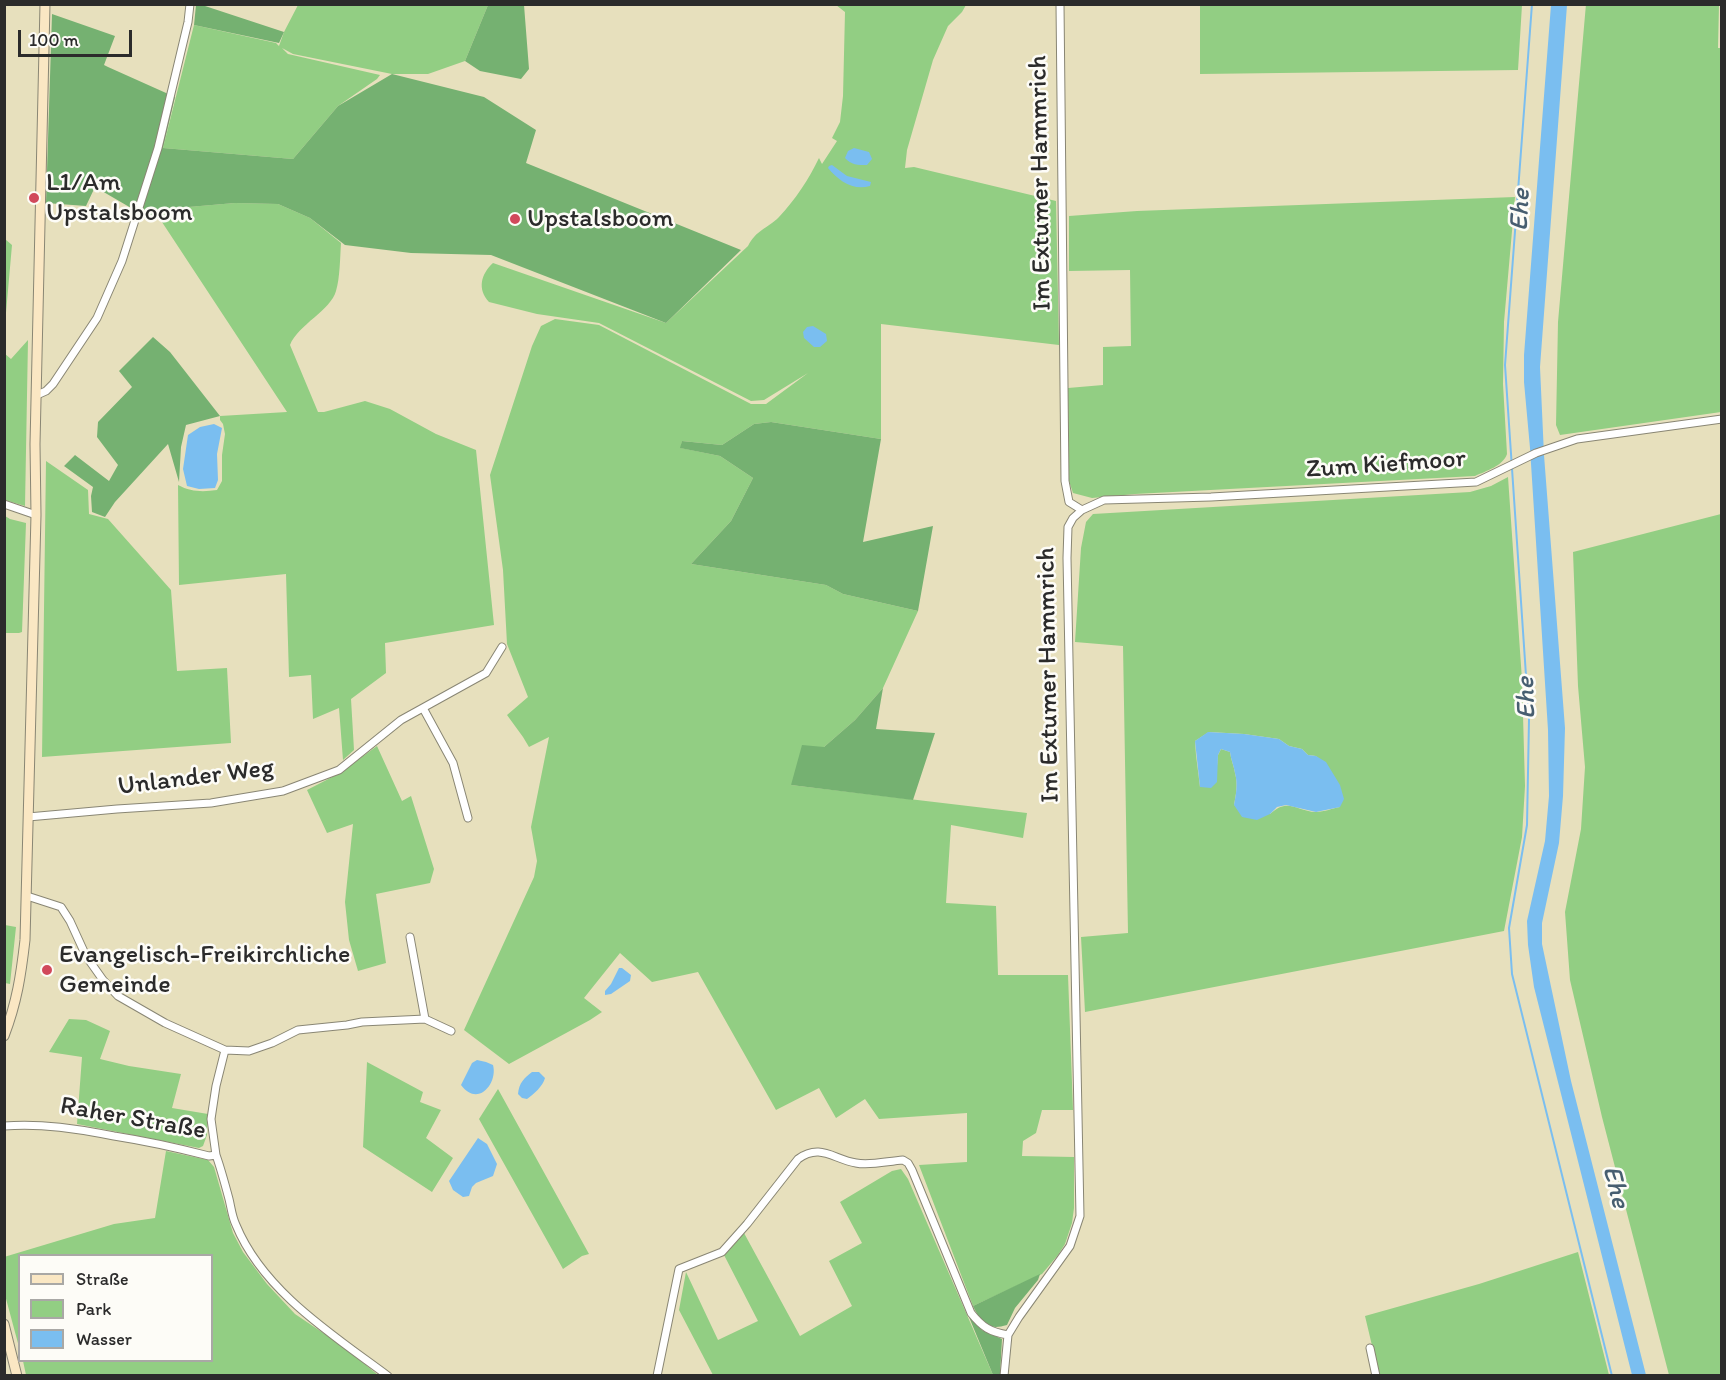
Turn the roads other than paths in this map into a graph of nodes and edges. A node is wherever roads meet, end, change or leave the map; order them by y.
1 (45, 4) edge
2 (190, 4) edge
3 (1060, 4) edge
4 (38, 395) junction
5 (1722, 419) edge
6 (4, 504) edge
7 (1082, 510) junction
8 (36, 515) junction
9 (502, 647) dead end
10 (423, 708) junction
11 (28, 817) junction
12 (468, 818) dead end
13 (27, 896) junction
14 (410, 937) dead end
15 (425, 1019) junction
16 (451, 1031) dead end
17 (4, 1036) edge
18 (225, 1050) junction
19 (4, 1126) edge
20 (216, 1155) junction
21 (4, 1324) edge
22 (1008, 1335) junction
23 (7, 1345) edge
24 (1370, 1348) dead end
25 (17, 1376) edge
26 (388, 1376) edge
27 (657, 1376) edge
28 (1004, 1376) edge
29 (1376, 1376) edge

1 - 4 main road
2 - 4 street
3 - 7 street, Im Extumer Hammrich
4 - 8 main road
5 - 7 street, Zum Kiefmoor
6 - 8 street
7 - 22 street, Im Extumer Hammrich
8 - 11 main road
9 - 10 street, Unlander Weg
10 - 11 street, Unlander Weg
10 - 12 street
11 - 13 main road
13 - 17 main road
13 - 18 street
14 - 15 street
15 - 16 street
15 - 18 street
18 - 20 street
19 - 20 street, Raher Straße
20 - 26 street, Raher Straße
21 - 23 main road
22 - 27 street
22 - 28 street
23 - 25 main road
24 - 29 street

